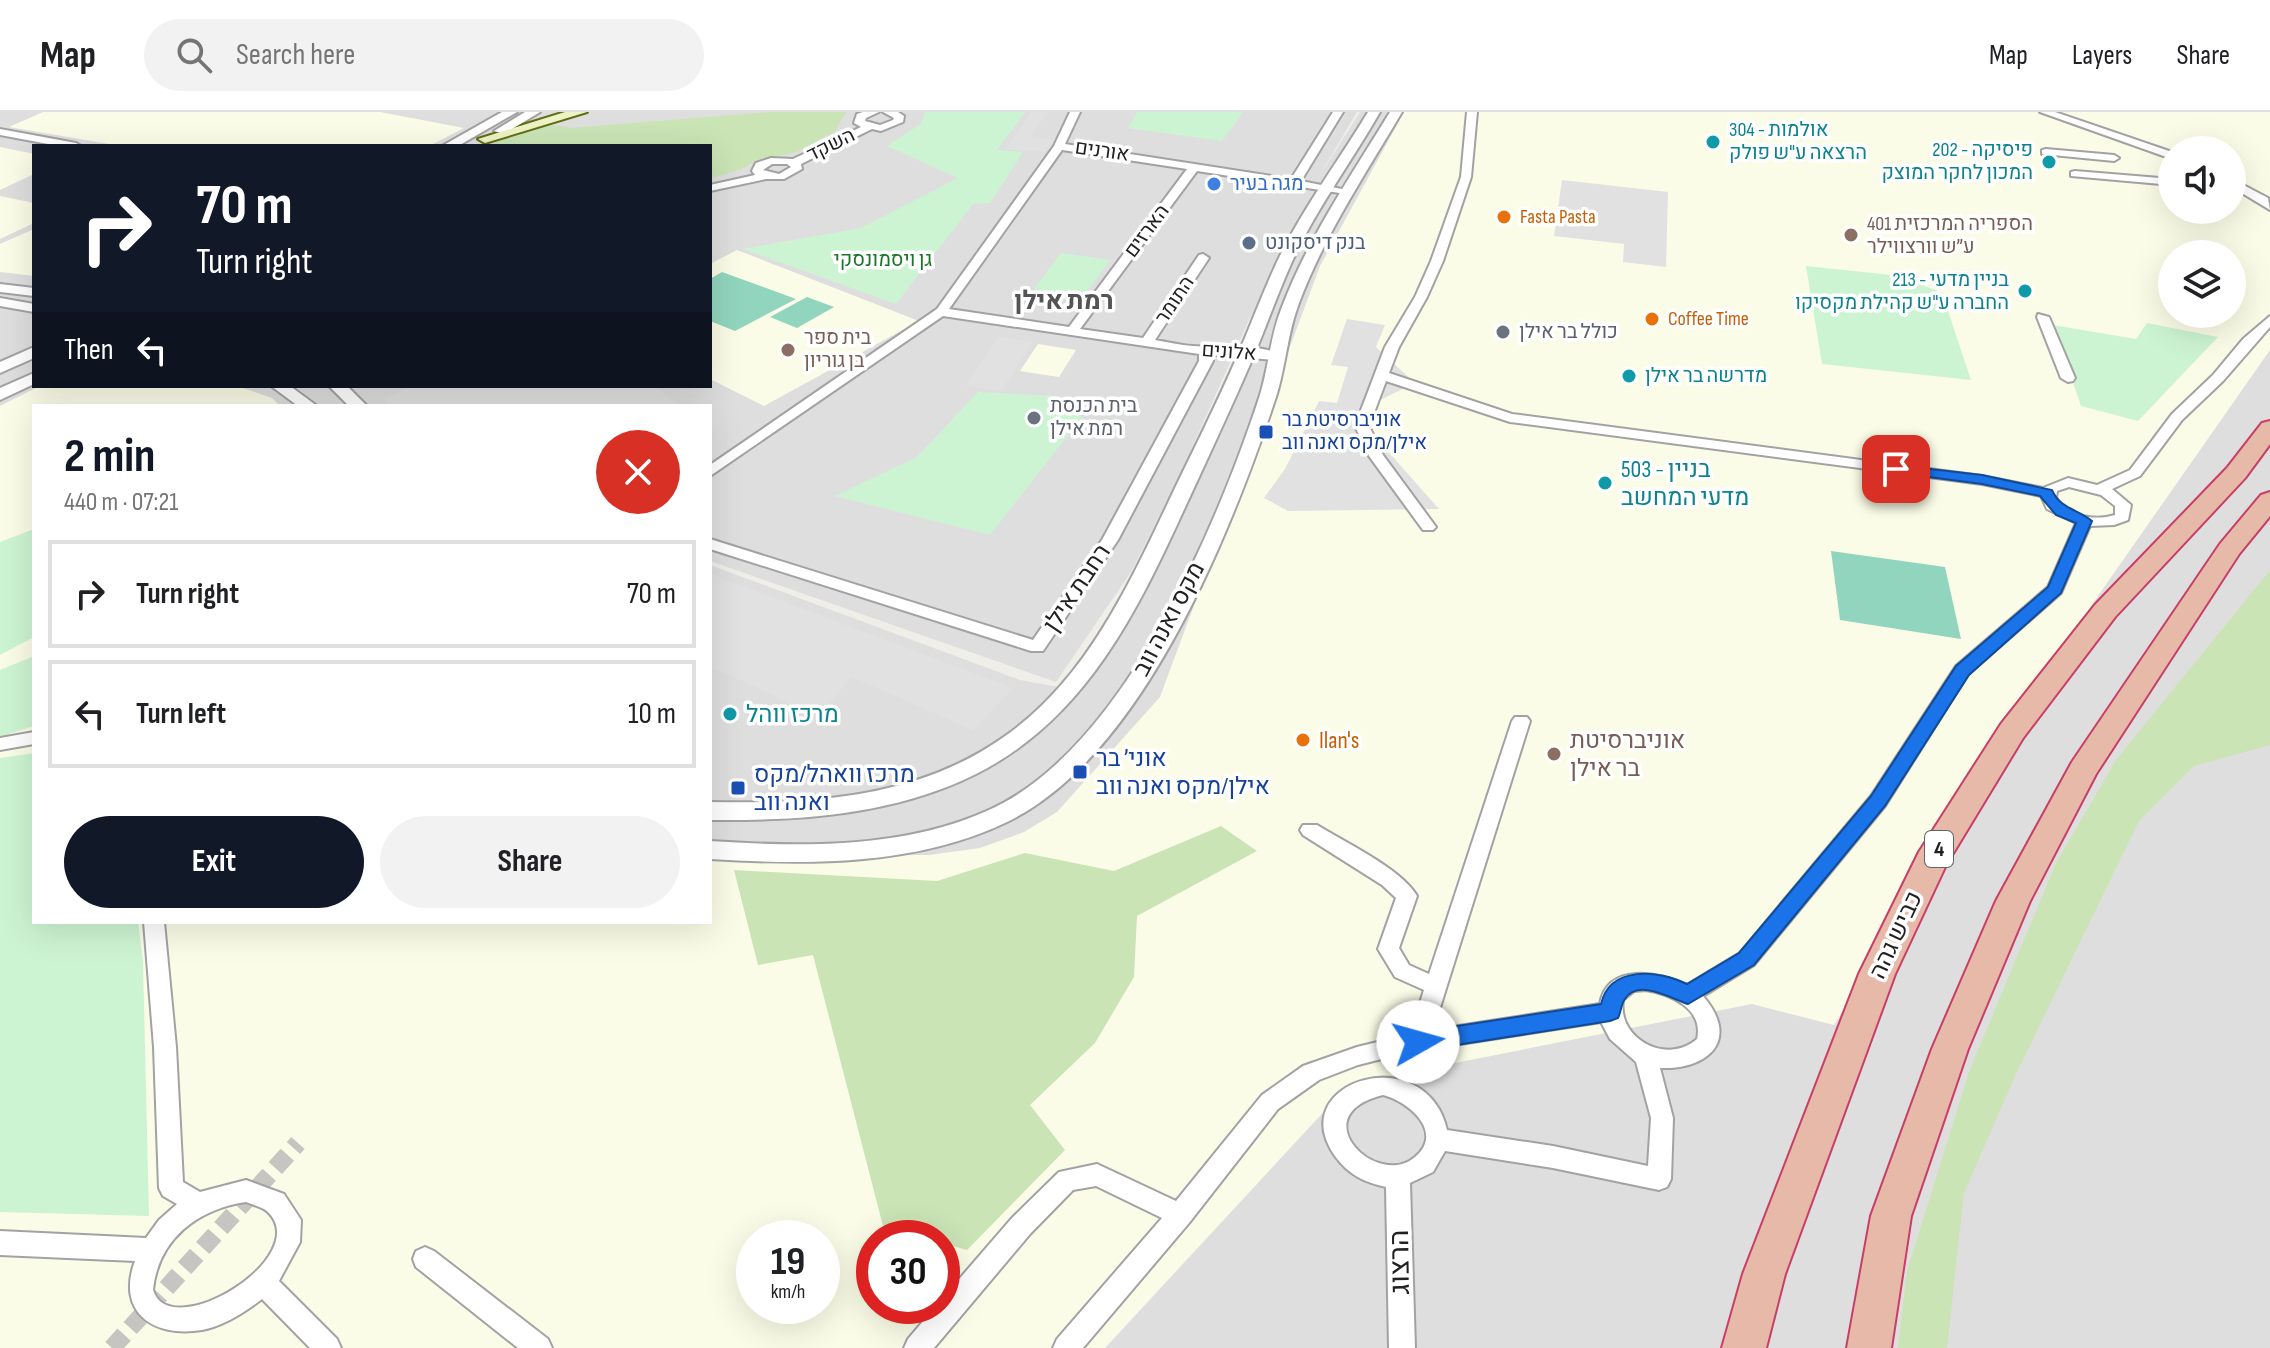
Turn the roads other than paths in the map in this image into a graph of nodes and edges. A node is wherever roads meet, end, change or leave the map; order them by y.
1 (511, 112) edge
2 (534, 112) edge
3 (580, 112) edge
4 (874, 112) edge
5 (888, 112) edge
6 (1075, 112) edge
7 (1338, 112) edge
8 (1374, 112) edge
9 (1396, 112) edge
10 (1472, 112) edge
11 (2045, 112) edge
12 (488, 126) edge
13 (865, 126) junction
14 (2101, 131) junction
15 (0, 132) edge
16 (65, 144) edge
17 (452, 144) edge
18 (473, 144) edge
19 (1059, 146) junction
20 (2158, 151) edge
21 (2046, 152) dead end
22 (1194, 167) junction
23 (761, 172) junction
24 (2075, 174) dead end
25 (712, 181) edge
26 (2158, 181) edge
27 (1293, 184) junction
28 (712, 187) edge
29 (1326, 188) junction
30 (1346, 191) junction
31 (2246, 192) edge
32 (2270, 207) edge
33 (1203, 258) dead end
34 (0, 288) edge
35 (32, 292) edge
36 (0, 302) edge
37 (32, 308) edge
38 (941, 312) junction
39 (2043, 317) dead end
40 (2270, 320) edge
41 (1071, 333) junction
42 (1147, 342) junction
43 (32, 353) edge
44 (1206, 356) junction
45 (1276, 356) junction
46 (1246, 357) junction
47 (0, 368) edge
48 (1382, 375) junction
49 (2068, 378) dead end
50 (32, 379) edge
51 (282, 388) edge
52 (339, 388) edge
53 (0, 395) edge
54 (306, 404) edge
55 (357, 404) edge
56 (2270, 428) edge
57 (712, 471) edge
58 (2100, 489) junction
59 (2047, 493) junction
60 (2270, 500) edge
61 (2084, 521) junction
62 (1428, 527) dead end
63 (712, 545) edge
64 (1521, 721) dead end
65 (32, 738) edge
66 (0, 744) edge
67 (712, 811) edge
68 (1310, 830) dead end
69 (712, 850) edge
70 (154, 924) edge
71 (1436, 986) junction
72 (1688, 995) junction
73 (1610, 1012) junction
74 (1418, 1042) junction
75 (1644, 1055) junction
76 (1437, 1139) junction
77 (1398, 1176) junction
78 (198, 1204) junction
79 (1180, 1215) junction
80 (0, 1243) edge
81 (149, 1250) junction
82 (425, 1259) dead end
83 (264, 1283) junction
84 (328, 1348) edge
85 (539, 1348) edge
86 (917, 1348) edge
87 (1066, 1348) edge
88 (1402, 1348) edge
89 (1744, 1348) edge
90 (1869, 1348) edge

1 - 12 street
2 - 12 street
3 - 12 main road
4 - 13 street
5 - 13 street, השקד
6 - 19 street
7 - 27 street
8 - 29 street, מקס ואנה ווב
9 - 30 street, מקס ואנה ווב
10 - 48 street
11 - 14 street
12 - 17 street
12 - 18 street
13 - 23 street, השקד
14 - 20 street
14 - 21 street
15 - 16 street
19 - 22 street, אורנים
19 - 38 street, אורנים
22 - 27 street, אורנים
22 - 41 street, הארזים
23 - 25 street
23 - 28 street
24 - 26 street
27 - 29 street, אורנים
29 - 30 street, אורנים
29 - 46 street, מקס ואנה ווב
30 - 45 street, מקס ואנה ווב
31 - 32 street
33 - 42 street, התומר
34 - 35 street
36 - 37 street
38 - 41 street, אלונים
38 - 57 street
39 - 49 street
40 - 58 street
41 - 42 street, אלונים
41 - 44 street, אלונים
42 - 44 street, אלונים
43 - 47 street
44 - 46 street, אלונים
44 - 63 street, רחבת אילן
45 - 46 street, אלונים
45 - 69 street, מקס ואנה ווב
46 - 67 street, מקס ואנה ווב
48 - 59 street
48 - 62 street
50 - 53 street
51 - 54 street
52 - 55 street
56 - 89 highway, כביש גהה / 4
58 - 59 street
58 - 61 street
59 - 61 street
60 - 90 highway
61 - 72 street
64 - 71 street
65 - 66 street
68 - 71 street
70 - 78 street
71 - 74 street
72 - 73 street
72 - 75 street
73 - 74 street
73 - 75 street
74 - 79 street
75 - 76 street
76 - 77 street
76 - 77 street
77 - 88 street, הרצוג
78 - 81 street
78 - 83 street
79 - 86 street
79 - 87 street
80 - 81 street
81 - 83 street
82 - 85 street
83 - 84 street

